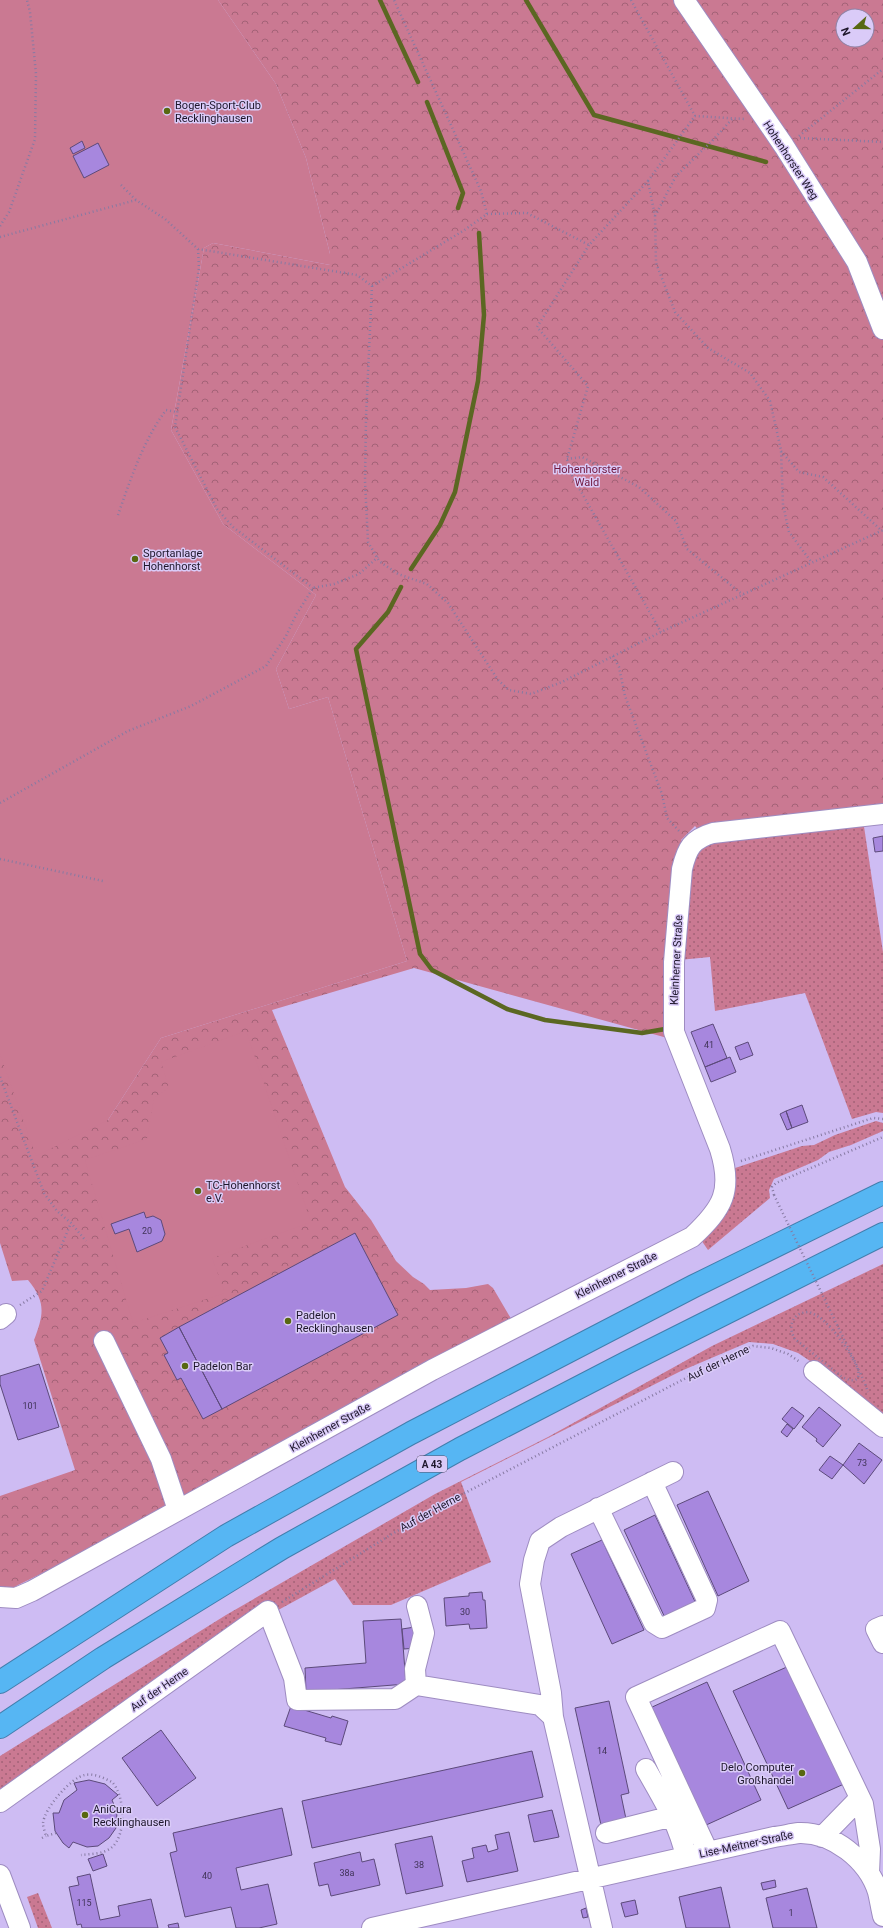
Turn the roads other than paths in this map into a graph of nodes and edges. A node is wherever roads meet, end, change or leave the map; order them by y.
1 (684, 0) edge
2 (883, 329) edge
3 (883, 814) edge
4 (883, 1193) edge
5 (883, 1234) edge
6 (104, 1341) dead end
7 (814, 1371) road end
8 (883, 1427) edge
9 (673, 1472) dead end
10 (652, 1482) junction
11 (598, 1508) junction
12 (178, 1510) junction
13 (0, 1597) edge
14 (417, 1606) dead end
15 (883, 1626) edge
16 (883, 1644) edge
17 (0, 1682) edge
18 (416, 1685) junction
19 (553, 1717) junction
20 (0, 1727) edge
21 (646, 1769) dead end
22 (860, 1798) junction
23 (0, 1802) edge
24 (672, 1816) junction
25 (606, 1833) dead end
26 (822, 1837) junction
27 (708, 1852) junction
28 (686, 1857) junction
29 (869, 1873) junction
30 (0, 1875) edge
31 (590, 1878) junction
32 (882, 1911) edge
33 (20, 1928) edge
34 (372, 1928) edge
35 (602, 1928) edge

1 - 2 street, Hohenhorster Weg
3 - 12 street, Kleinherner Straße
4 - 17 highway
5 - 20 highway, A 43
6 - 12 street
7 - 8 street
9 - 10 street
10 - 11 street
10 - 11 street
11 - 19 street
12 - 13 street, Kleinherner Straße
14 - 18 street
15 - 16 street
18 - 19 street
18 - 23 street, Auf der Herne
19 - 31 street
21 - 24 street
22 - 26 street
22 - 27 street
22 - 29 street
24 - 25 street
24 - 28 street
26 - 27 street, Lise-Meitner-Straße
26 - 29 street, Lise-Meitner-Straße
27 - 28 street, Lise-Meitner-Straße
28 - 31 street, Lise-Meitner-Straße
29 - 32 street, Lise-Meitner-Straße
30 - 33 street
31 - 34 street, Lise-Meitner-Straße
31 - 35 street

